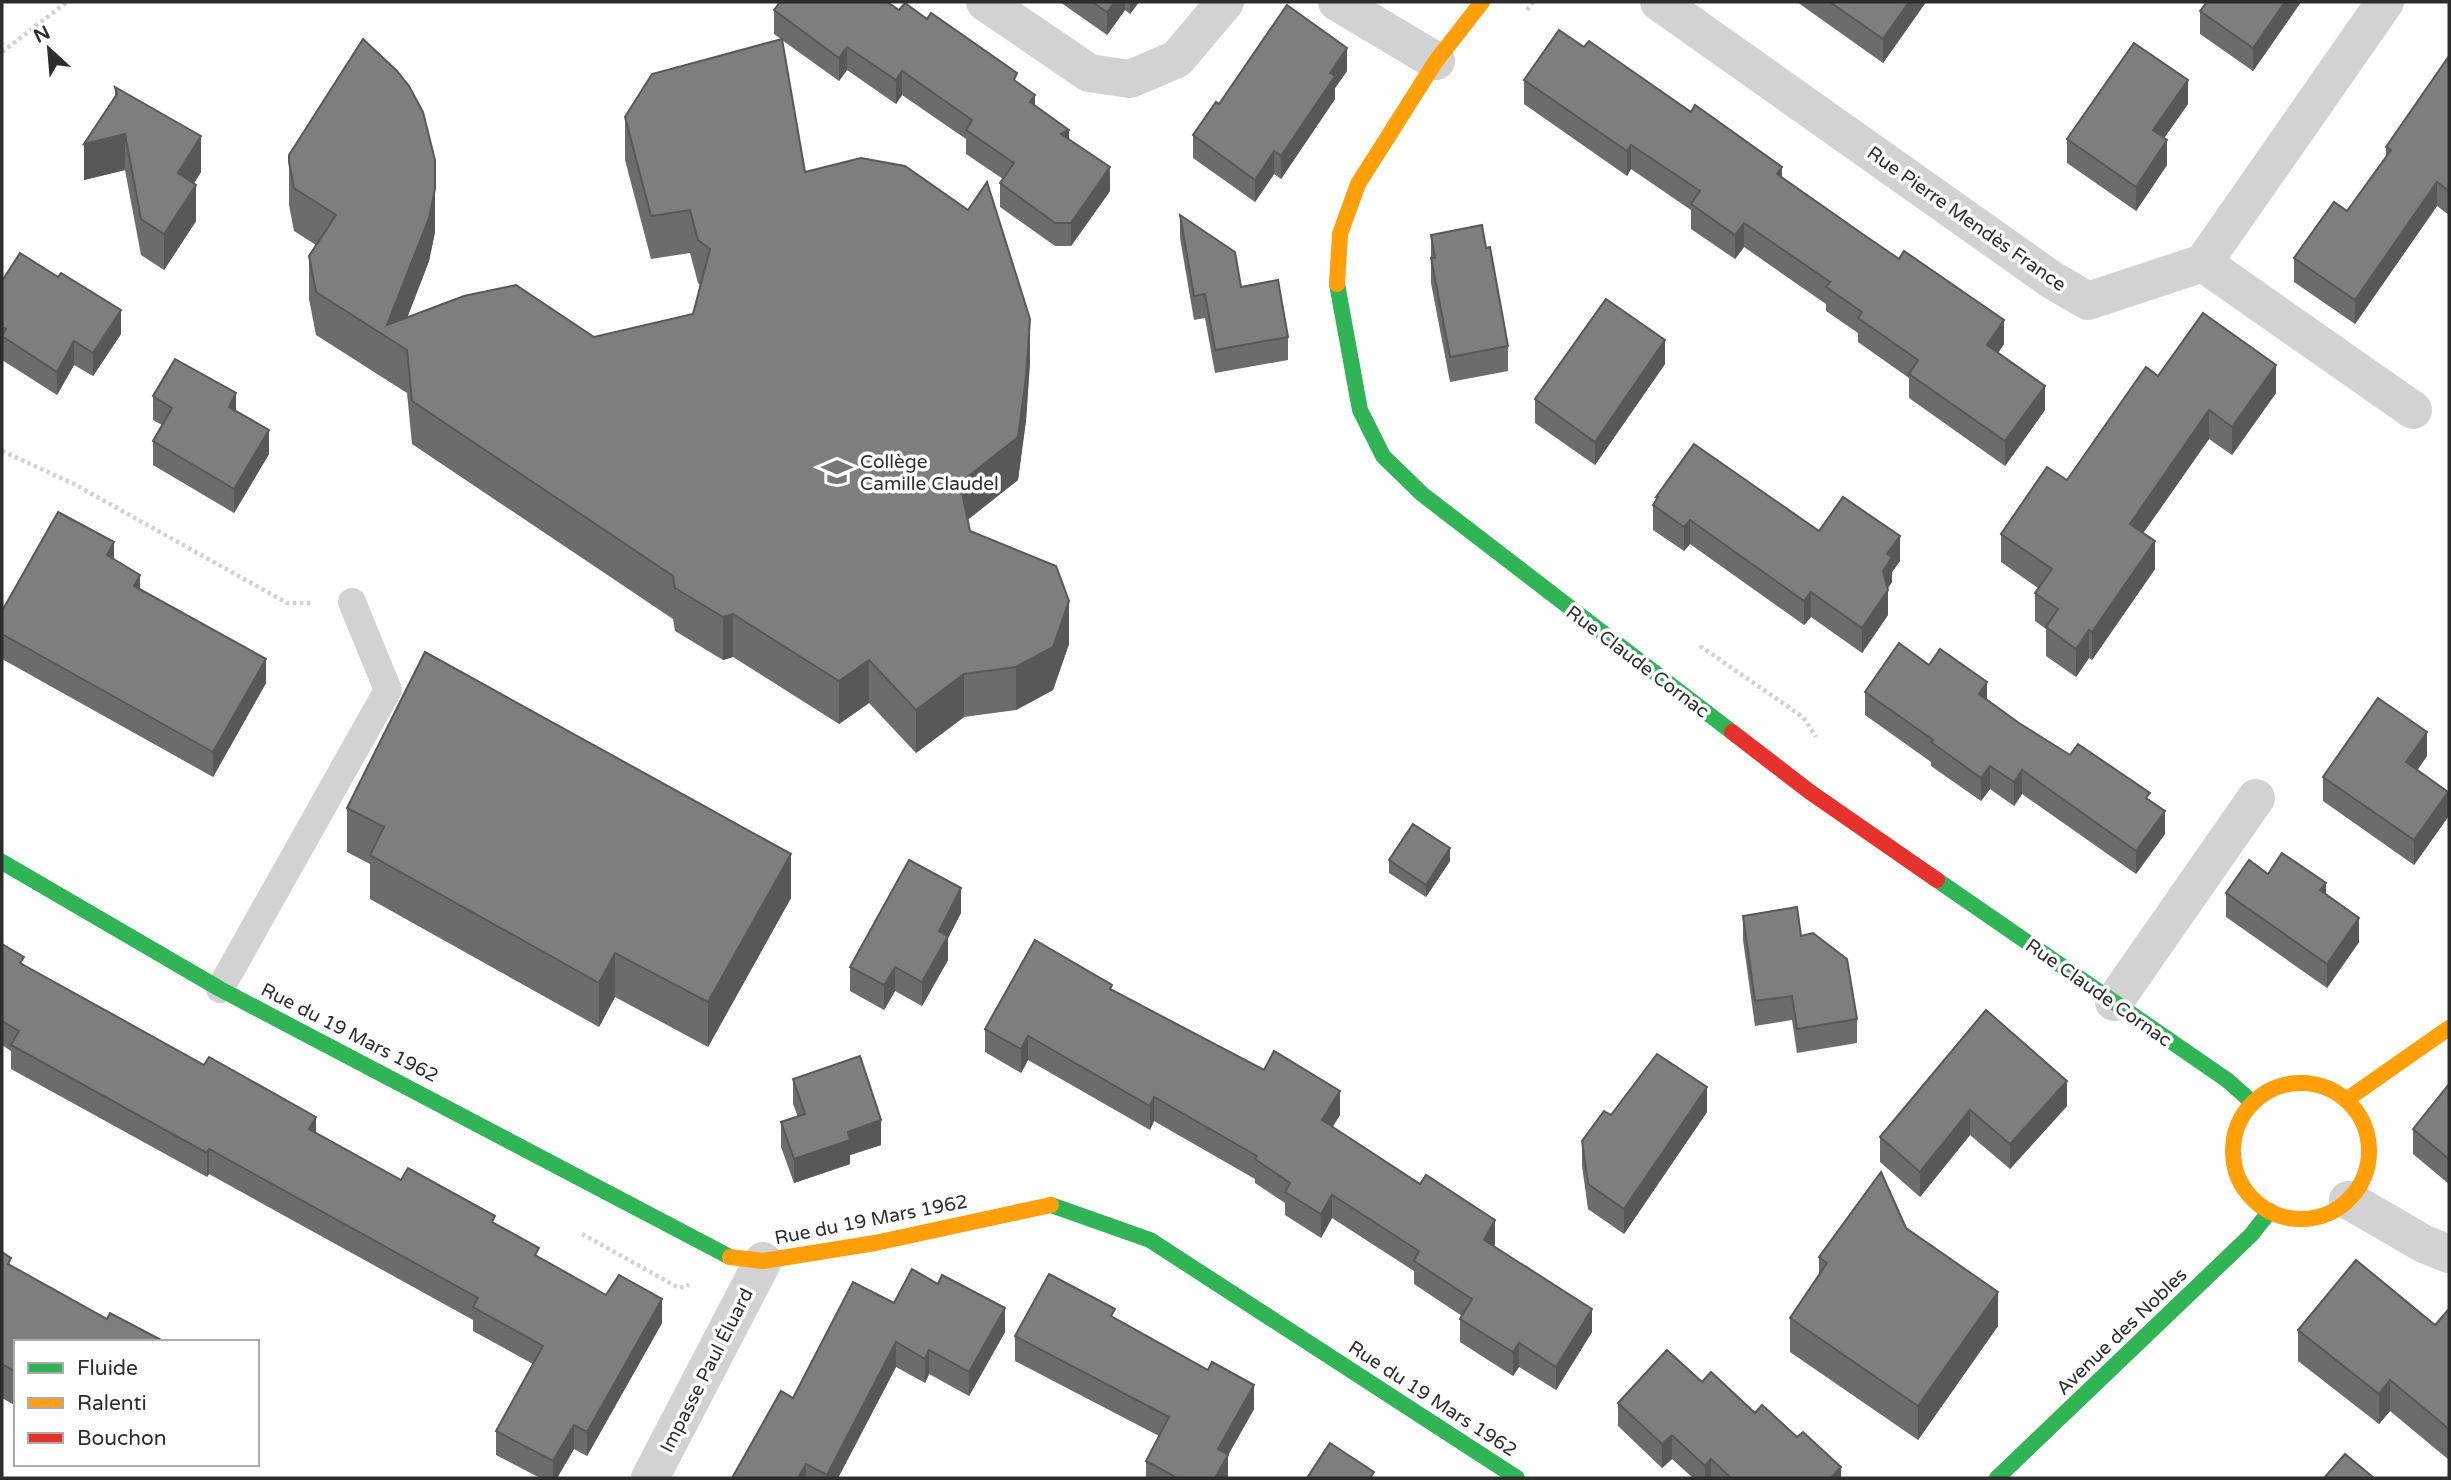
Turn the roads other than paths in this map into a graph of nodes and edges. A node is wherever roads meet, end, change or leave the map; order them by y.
1 (985, 2) edge
2 (1225, 2) edge
3 (1337, 2) edge
4 (1482, 2) edge
5 (1659, 2) edge
6 (2385, 2) edge
7 (1436, 61) junction
8 (2203, 263) junction
9 (2413, 410) dead end
10 (352, 602) road end
11 (2256, 798) dead end
12 (2, 862) edge
13 (220, 989) junction
14 (2114, 1002) junction
15 (2449, 1028) edge
16 (2346, 1100) junction
17 (2252, 1102) junction
18 (2348, 1200) junction
19 (2270, 1211) junction
20 (2449, 1254) edge
21 (763, 1261) junction
22 (650, 1478) edge
23 (1517, 1478) edge
24 (1997, 1478) edge

1 - 2 street
3 - 7 street
4 - 7 street, Rue Claude Cornac
5 - 8 street, Rue Pierre Mendès France
6 - 8 street
7 - 14 street, Rue Claude Cornac
8 - 9 street
10 - 13 lane
11 - 14 street
12 - 13 street, Rue du 19 Mars 1962
13 - 21 street, Rue du 19 Mars 1962
14 - 17 street, Rue Claude Cornac
15 - 16 street
16 - 17 street
16 - 18 street
17 - 19 street
18 - 19 street
18 - 20 street
19 - 24 street, Avenue des Nobles
21 - 22 street, Impasse Paul Éluard
21 - 23 street, Rue du 19 Mars 1962

